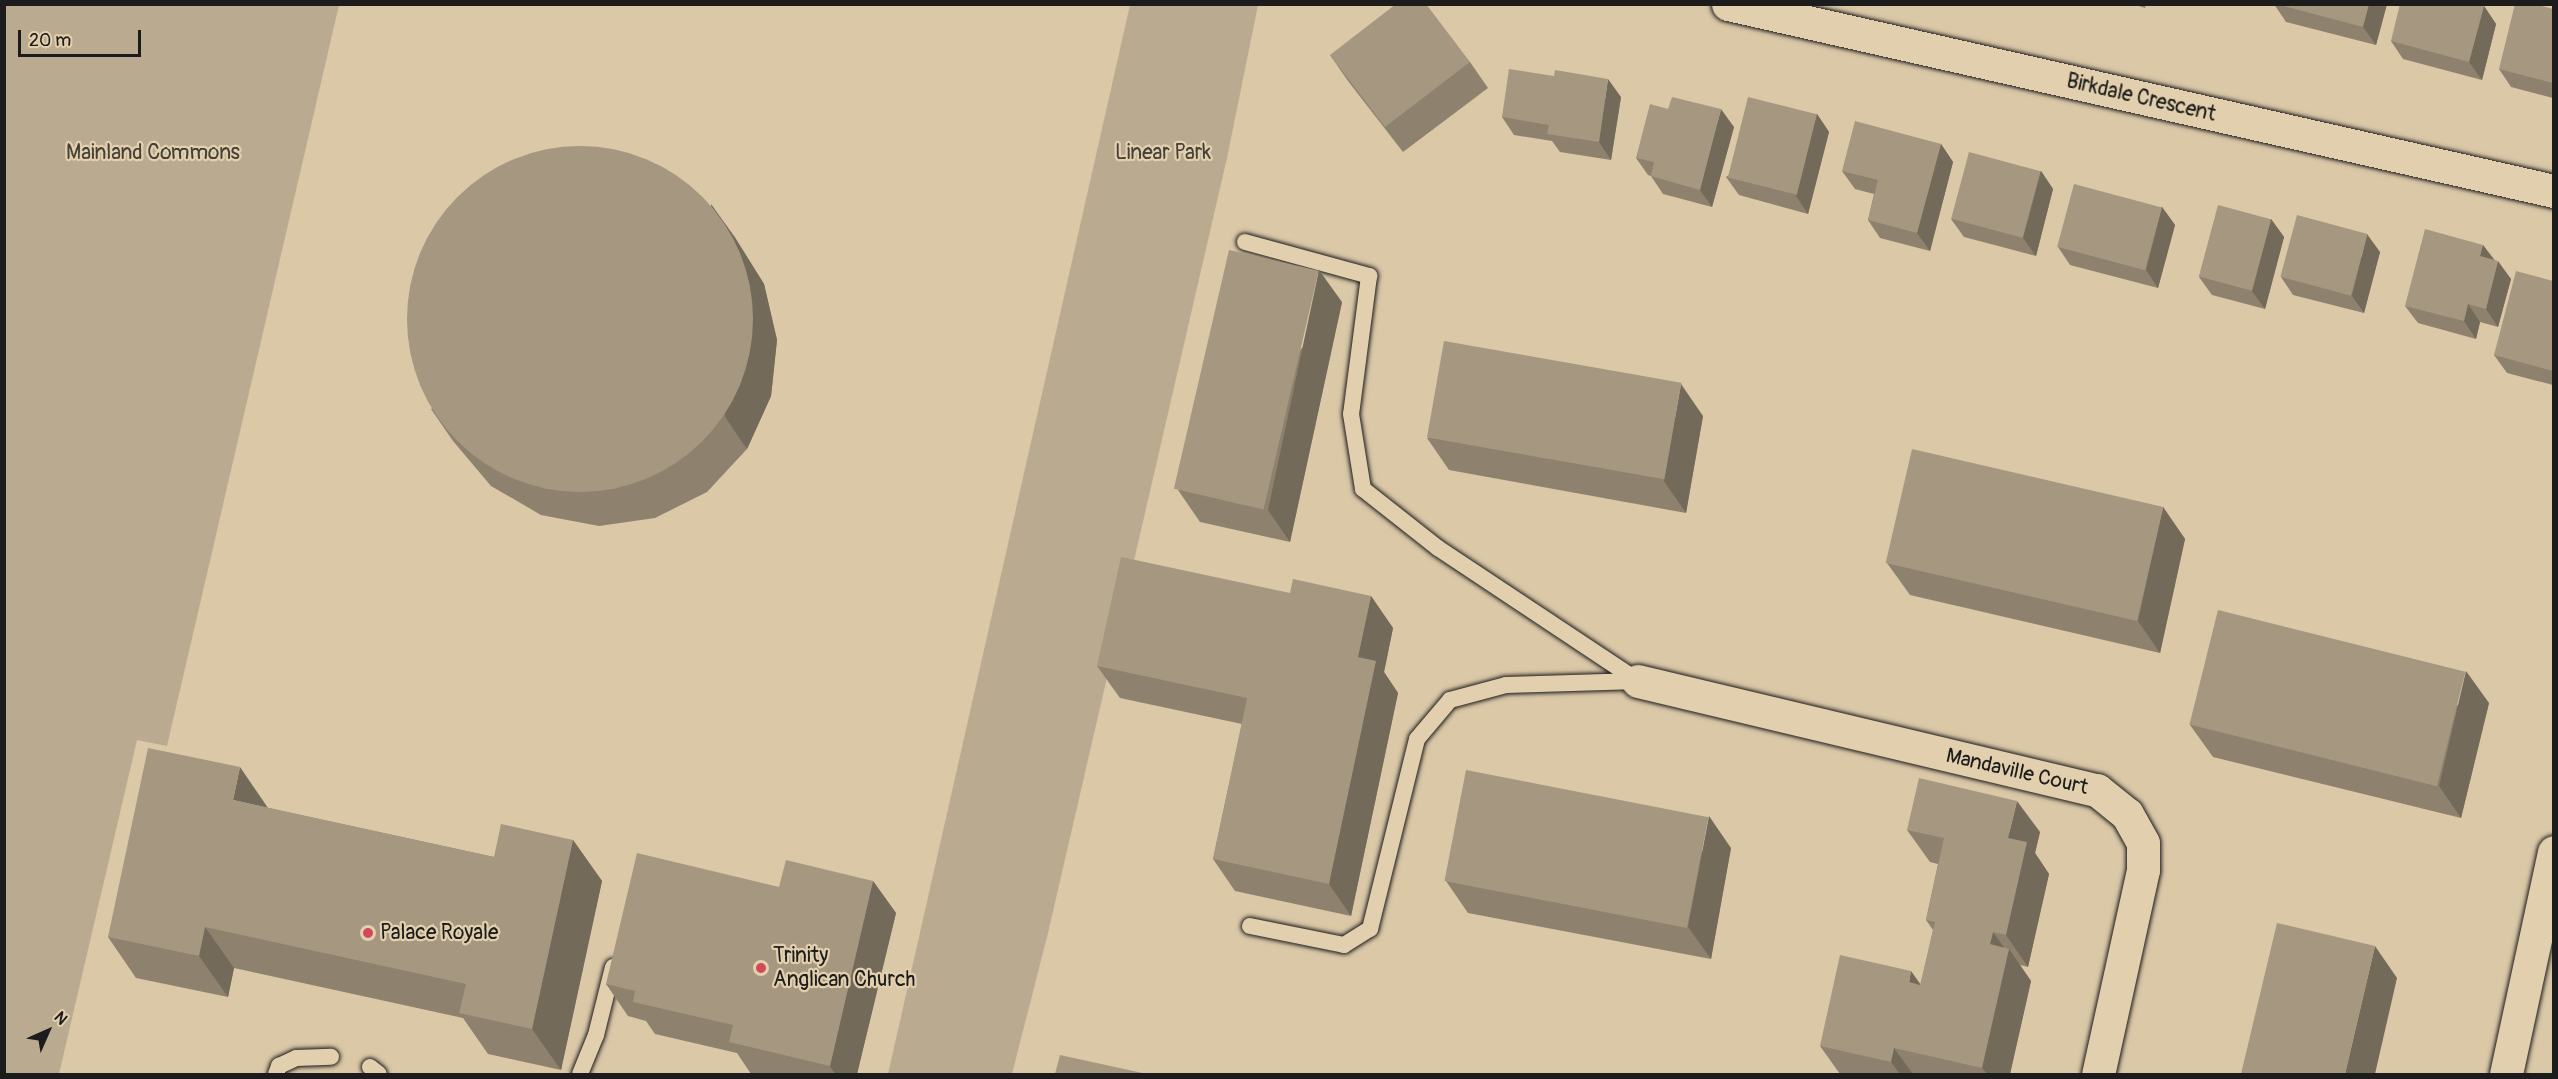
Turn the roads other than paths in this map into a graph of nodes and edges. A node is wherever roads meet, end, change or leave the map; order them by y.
1 (1728, 4) edge
2 (2553, 191) edge
3 (1245, 242) dead end
4 (1638, 681) junction
5 (2553, 852) edge
6 (1250, 926) dead end
7 (616, 954) edge
8 (331, 1057) dead end
9 (276, 1074) edge
10 (580, 1074) edge
11 (2098, 1074) edge
12 (2506, 1074) edge

1 - 2 street, Birkdale Crescent
3 - 4 lane
4 - 6 lane
4 - 11 street, Mandaville Court
5 - 12 street
7 - 10 lane
8 - 9 lane

